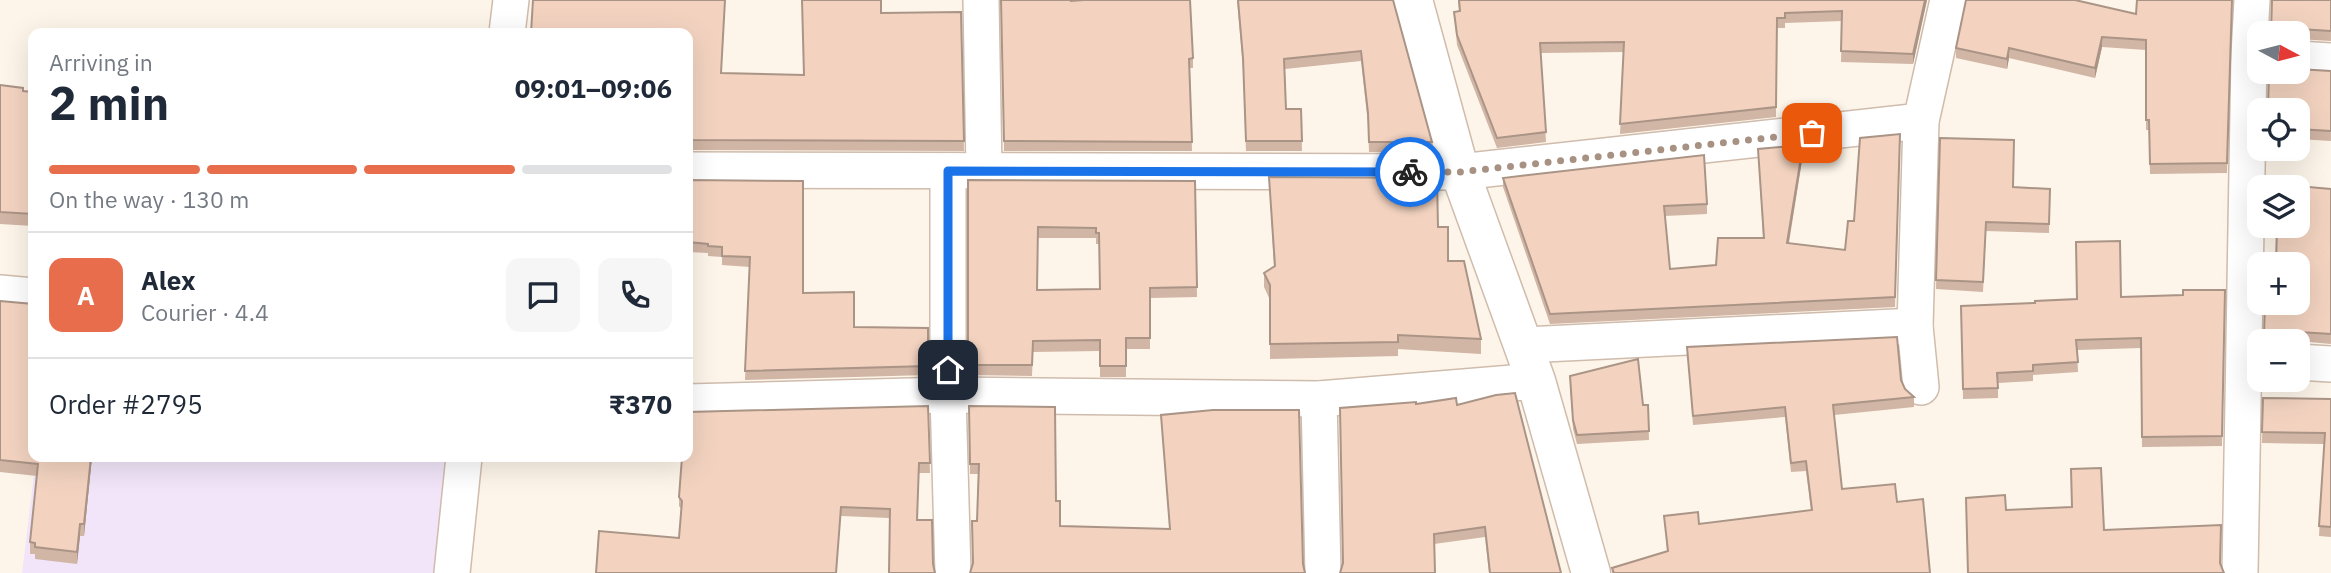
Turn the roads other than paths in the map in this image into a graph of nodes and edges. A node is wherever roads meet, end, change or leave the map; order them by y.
1 (511, 0) edge
2 (981, 0) edge
3 (1413, 0) edge
4 (1948, 0) edge
5 (2252, 0) edge
6 (2253, 21) edge
7 (508, 28) edge
8 (2310, 60) edge
9 (2331, 61) edge
10 (2254, 84) edge
11 (1921, 121) junction
12 (693, 170) edge
13 (948, 171) junction
14 (984, 171) junction
15 (1460, 172) junction
16 (0, 293) edge
17 (28, 296) edge
18 (1915, 326) junction
19 (2252, 329) edge
20 (1524, 345) junction
21 (2310, 363) edge
22 (2331, 364) edge
23 (1536, 381) junction
24 (1921, 387) dead end
25 (2250, 392) edge
26 (948, 395) junction
27 (1319, 399) junction
28 (693, 402) edge
29 (463, 462) edge
30 (452, 573) edge
31 (953, 573) edge
32 (1323, 573) edge
33 (1591, 573) edge
34 (2241, 573) edge

1 - 7 street
2 - 14 street
3 - 15 street
4 - 11 street
5 - 6 street
8 - 9 street
10 - 19 street
11 - 15 street
11 - 18 street
12 - 13 street
13 - 14 street
13 - 26 street
14 - 15 street
15 - 20 street
16 - 17 street
18 - 20 street
18 - 24 street
20 - 23 street
21 - 22 street
23 - 27 street
23 - 33 street
25 - 34 street
26 - 27 street
26 - 28 street
26 - 31 street
27 - 32 street
29 - 30 street

